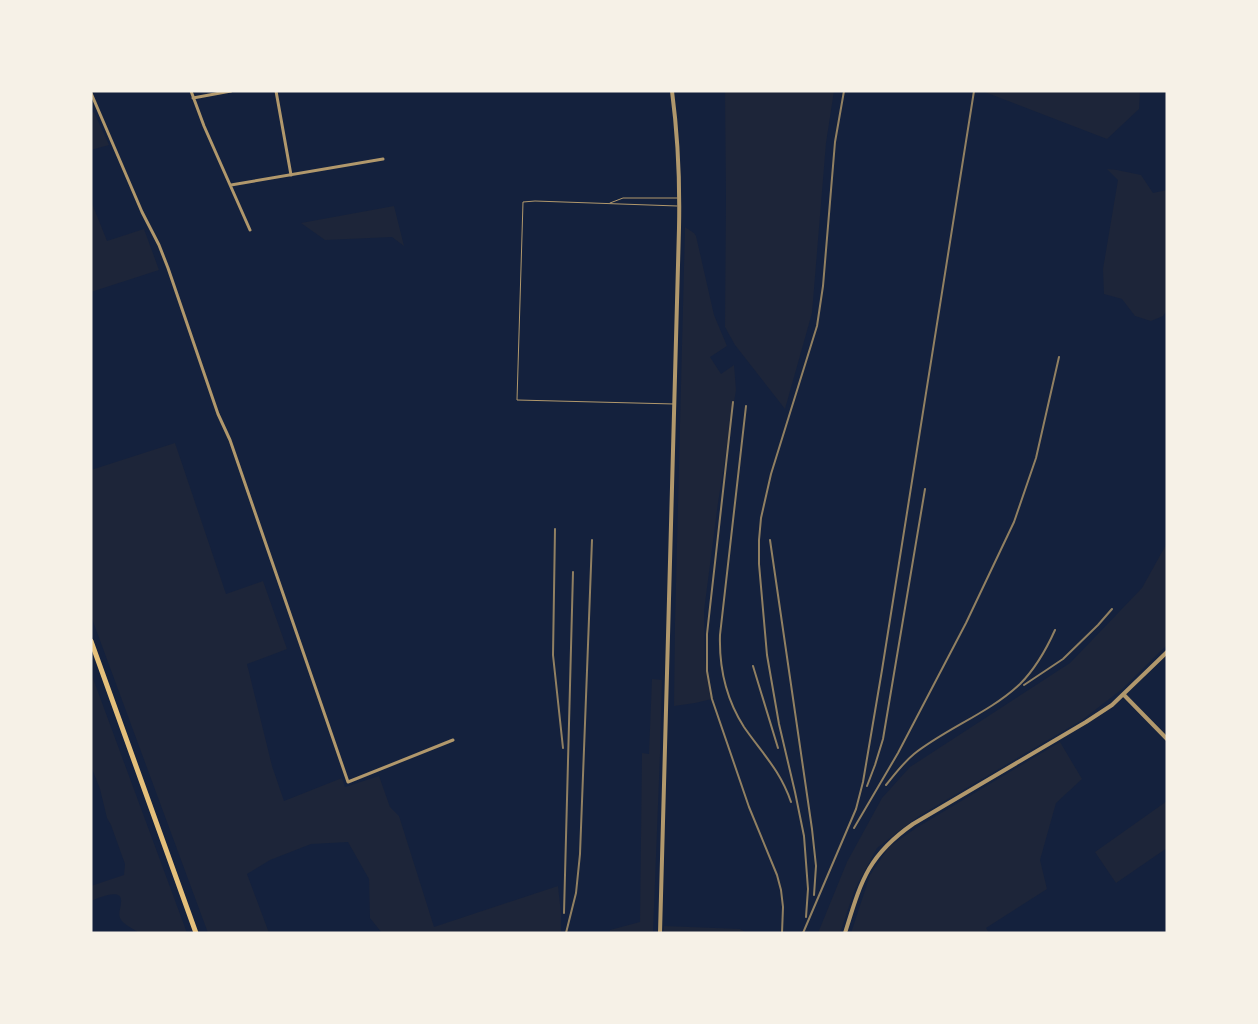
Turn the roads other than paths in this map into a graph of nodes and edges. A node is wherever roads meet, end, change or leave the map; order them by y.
1 (191, 91) edge
2 (231, 91) edge
3 (276, 91) edge
4 (672, 91) edge
5 (91, 93) edge
6 (193, 98) junction
7 (383, 159) dead end
8 (291, 175) junction
9 (231, 185) junction
10 (679, 198) junction
11 (609, 203) junction
12 (679, 206) junction
13 (250, 230) dead end
14 (675, 404) junction
15 (91, 641) edge
16 (1167, 652) edge
17 (1124, 695) junction
18 (1167, 739) edge
19 (453, 740) dead end
20 (196, 933) edge
21 (660, 933) edge
22 (846, 933) edge

1 - 6 street
2 - 6 street
3 - 8 street
4 - 10 street
5 - 19 street
6 - 9 street
7 - 8 street
8 - 9 street
9 - 13 street
10 - 11 lane
10 - 12 street
11 - 12 lane
11 - 14 lane
12 - 14 street
14 - 21 street
15 - 20 main road
16 - 17 street
17 - 18 street
17 - 22 street

